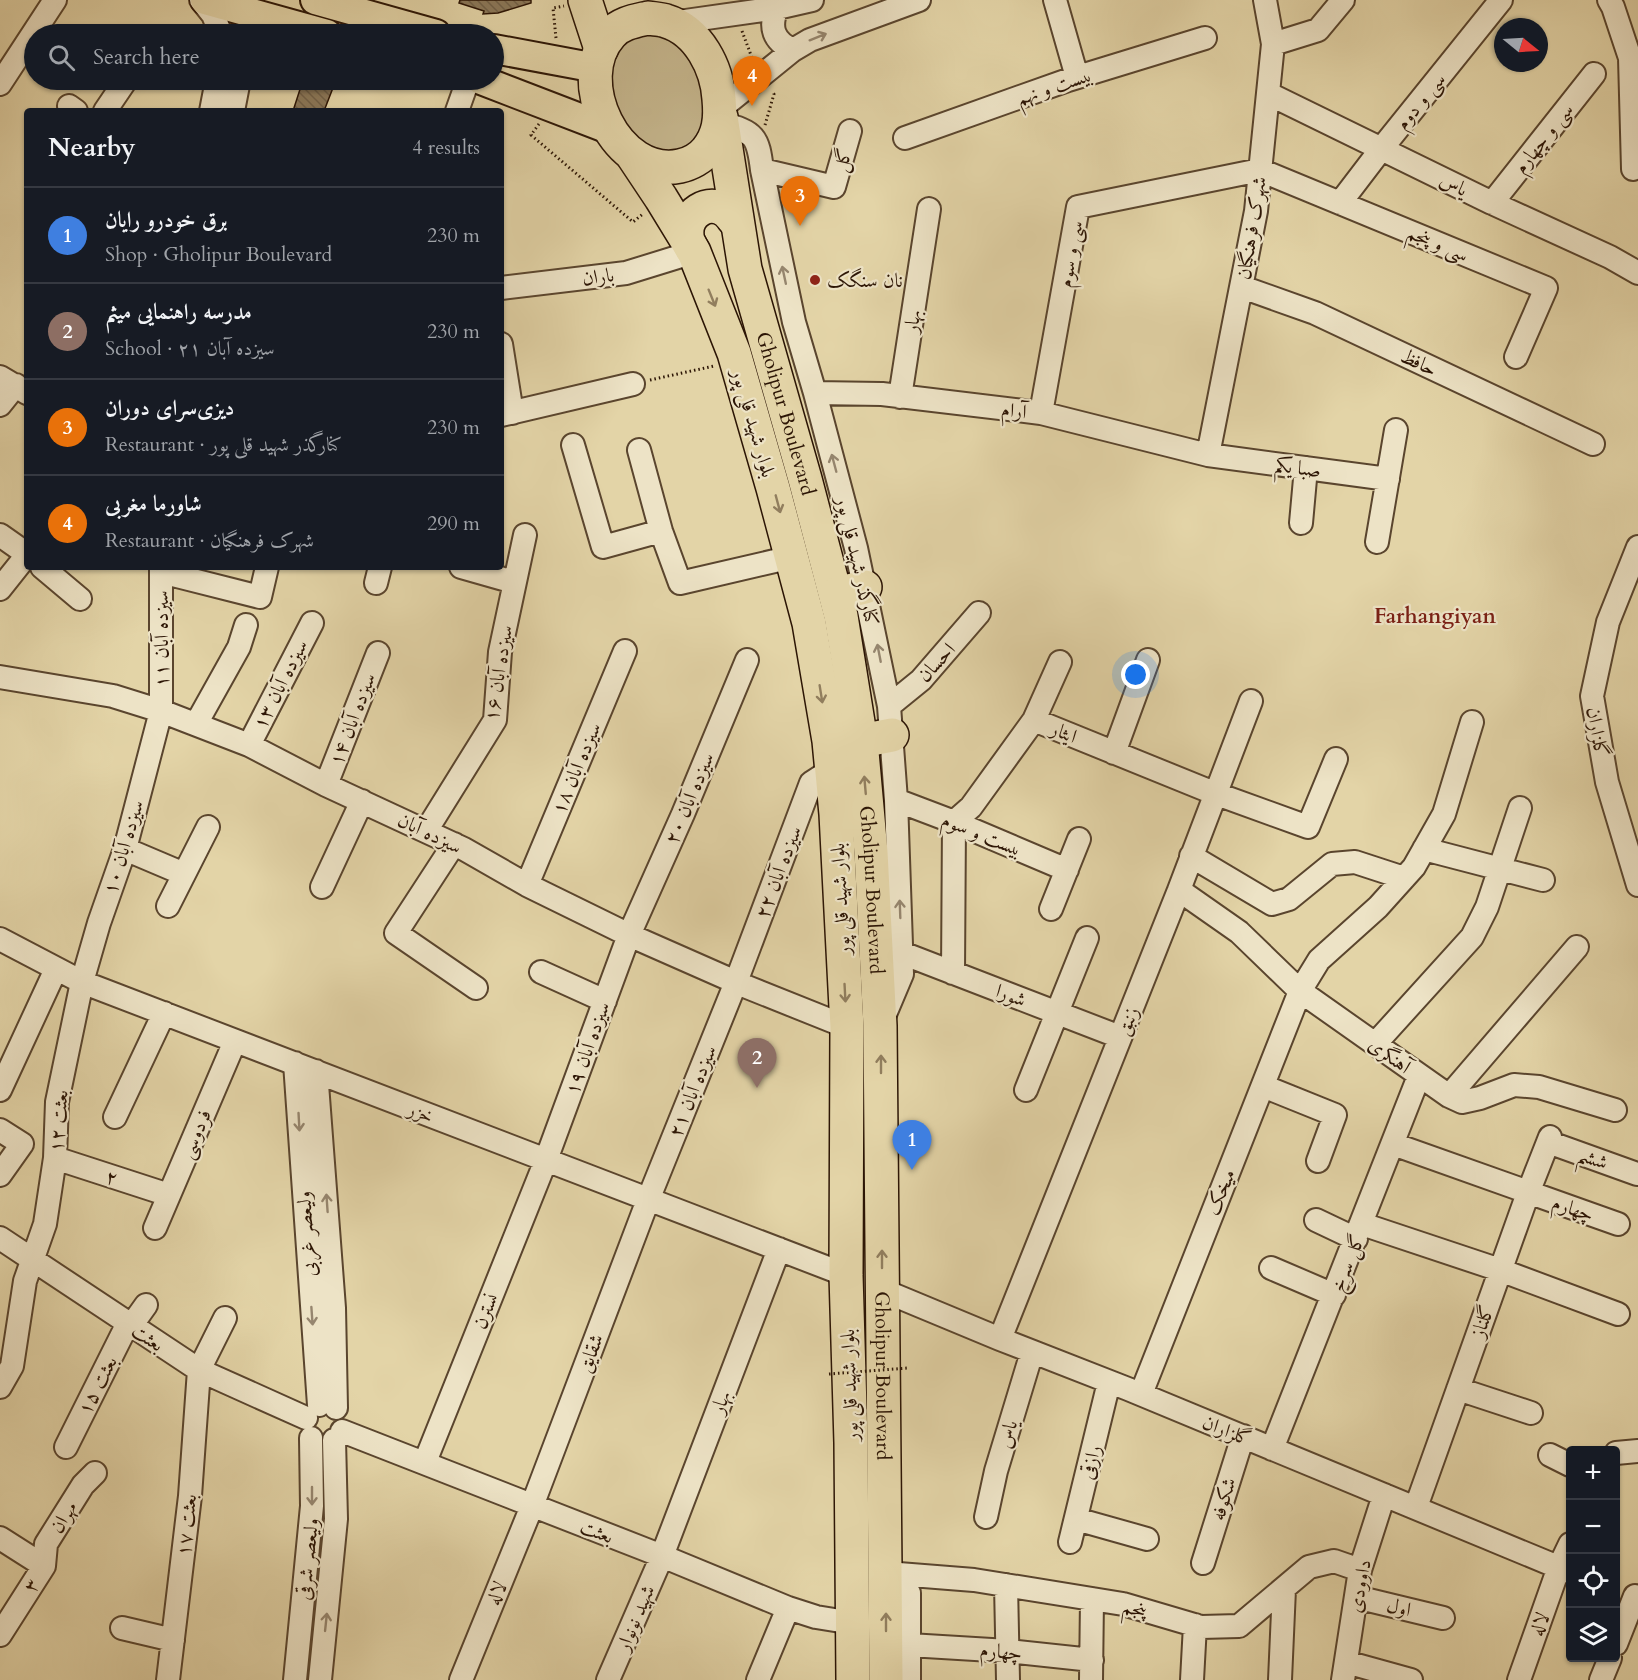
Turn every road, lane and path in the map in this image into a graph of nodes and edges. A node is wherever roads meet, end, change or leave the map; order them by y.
1 (55, 0) edge
2 (203, 0) edge
3 (315, 0) edge
4 (585, 0) edge
5 (812, 0) edge
6 (1055, 0) edge
7 (1265, 0) edge
8 (1343, 0) edge
9 (1501, 0) edge
10 (1609, 0) edge
11 (913, 1) edge
12 (777, 8) junction
13 (663, 15) edge
14 (39, 24) edge
15 (217, 24) edge
16 (257, 24) edge
17 (400, 24) edge
18 (1205, 38) dead end
19 (1273, 44) junction
20 (24, 47) edge
21 (793, 50) junction
22 (504, 52) edge
23 (527, 56) junction
24 (599, 59) junction
25 (1594, 74) dead end
26 (1077, 77) junction
27 (0, 84) edge
28 (504, 88) edge
29 (119, 90) edge
30 (215, 90) edge
31 (237, 90) edge
32 (464, 90) edge
33 (522, 94) junction
34 (1269, 94) junction
35 (107, 108) edge
36 (212, 108) edge
37 (234, 108) edge
38 (458, 108) edge
39 (721, 116) junction
40 (611, 130) junction
41 (850, 131) dead end
42 (905, 138) dead end
43 (1382, 147) junction
44 (633, 156) junction
45 (1633, 169) dead end
46 (762, 170) junction
47 (1260, 170) junction
48 (1341, 203) junction
49 (1492, 203) junction
50 (929, 209) dead end
51 (736, 222) junction
52 (692, 251) junction
53 (1638, 273) edge
54 (1242, 287) junction
55 (504, 288) edge
56 (1516, 357) dead end
57 (736, 361) junction
58 (504, 379) edge
59 (633, 384) joint
60 (14, 385) edge
61 (815, 393) junction
62 (900, 397) junction
63 (0, 405) edge
64 (1041, 413) junction
65 (507, 414) edge
66 (1396, 430) dead end
67 (1593, 444) dead end
68 (573, 445) dead end
69 (639, 450) dead end
70 (1208, 455) junction
71 (1306, 468) junction
72 (1388, 479) junction
73 (1301, 523) dead end
74 (661, 531) junction
75 (0, 535) edge
76 (525, 535) dead end
77 (1377, 542) dead end
78 (1638, 547) edge
79 (24, 553) edge
80 (792, 557) junction
81 (24, 559) edge
82 (46, 570) edge
83 (161, 570) edge
84 (165, 570) edge
85 (266, 570) edge
86 (472, 570) edge
87 (514, 582) junction
88 (0, 589) edge
89 (851, 590) junction
90 (80, 599) dead end
91 (979, 614) dead end
92 (312, 623) dead end
93 (246, 625) dead end
94 (625, 651) dead end
95 (378, 653) dead end
96 (747, 660) dead end
97 (1148, 660) dead end
98 (1060, 663) dead end
99 (0, 677) edge
100 (1251, 701) dead end
101 (161, 711) junction
102 (1034, 720) junction
103 (1472, 722) dead end
104 (196, 724) junction
105 (881, 727) junction
106 (249, 745) junction
107 (1114, 753) junction
108 (1336, 759) dead end
109 (831, 770) junction
110 (326, 785) junction
111 (1214, 794) junction
112 (896, 800) junction
113 (362, 801) junction
114 (1520, 808) dead end
115 (954, 822) junction
116 (208, 827) dead end
117 (426, 831) junction
118 (1079, 839) dead end
119 (454, 844) junction
120 (125, 849) junction
121 (1424, 849) junction
122 (1191, 856) junction
123 (1499, 869) junction
124 (1067, 870) junction
125 (184, 874) junction
126 (1404, 878) junction
127 (1543, 880) dead end
128 (527, 885) junction
129 (1638, 885) edge
130 (322, 888) dead end
131 (1179, 890) junction
132 (168, 906) dead end
133 (1051, 909) dead end
134 (629, 935) junction
135 (1087, 938) dead end
136 (0, 939) edge
137 (1577, 947) dead end
138 (902, 953) junction
139 (56, 969) junction
140 (541, 972) dead end
141 (953, 973) junction
142 (82, 982) junction
143 (736, 982) junction
144 (477, 988) dead end
145 (1300, 991) junction
146 (605, 1001) junction
147 (164, 1013) junction
148 (1057, 1013) junction
149 (880, 1026) junction
150 (847, 1028) junction
151 (1120, 1037) junction
152 (235, 1041) junction
153 (1375, 1044) junction
154 (306, 1067) junction
155 (1419, 1076) junction
156 (1263, 1086) junction
157 (0, 1090) edge
158 (1026, 1090) dead end
159 (1449, 1096) junction
160 (1615, 1110) dead end
161 (115, 1117) dead end
162 (0, 1130) edge
163 (1549, 1139) joint
164 (1393, 1144) junction
165 (55, 1158) junction
166 (546, 1160) junction
167 (1318, 1161) dead end
168 (1637, 1174) edge
169 (0, 1175) edge
170 (1528, 1193) junction
171 (169, 1195) junction
172 (648, 1200) junction
173 (1316, 1220) dead end
174 (1618, 1224) dead end
175 (154, 1228) dead end
176 (1359, 1231) junction
177 (330, 1236) junction
178 (0, 1238) edge
179 (306, 1238) junction
180 (779, 1249) junction
181 (33, 1260) junction
182 (1270, 1268) dead end
183 (1500, 1270) junction
184 (846, 1275) junction
185 (882, 1290) junction
186 (1334, 1295) junction
187 (146, 1305) dead end
188 (1618, 1314) dead end
189 (225, 1318) dead end
190 (129, 1324) junction
191 (1000, 1340) junction
192 (1032, 1352) junction
193 (908, 1368) dead end
194 (199, 1370) junction
195 (829, 1374) dead end
196 (1109, 1382) junction
197 (0, 1387) edge
198 (1458, 1389) junction
199 (1141, 1394) junction
200 (1531, 1413) dead end
201 (318, 1417) junction
202 (338, 1436) junction
203 (1243, 1436) junction
204 (66, 1447) dead end
205 (1272, 1449) junction
206 (1638, 1451) edge
207 (1620, 1453) edge
208 (425, 1462) junction
209 (95, 1473) dead end
210 (1384, 1495) junction
211 (532, 1506) junction
212 (1416, 1507) junction
213 (986, 1517) dead end
214 (1076, 1519) junction
215 (0, 1538) edge
216 (1147, 1539) dead end
217 (1070, 1542) dead end
218 (1568, 1554) edge
219 (662, 1556) junction
220 (1203, 1563) dead end
221 (44, 1566) junction
222 (1360, 1570) junction
223 (1565, 1570) edge
224 (886, 1573) junction
225 (1006, 1585) junction
226 (1284, 1589) junction
227 (1629, 1594) edge
228 (1356, 1597) junction
229 (1092, 1599) junction
230 (788, 1608) junction
231 (1443, 1618) dead end
232 (853, 1623) junction
233 (1196, 1625) junction
234 (122, 1629) dead end
235 (1620, 1629) edge
236 (0, 1635) edge
237 (172, 1640) junction
238 (1008, 1651) junction
239 (1608, 1662) edge
240 (900, 1669) edge
241 (1091, 1670) edge
242 (1344, 1671) edge
243 (611, 1679) edge
244 (168, 1680) edge
245 (295, 1680) edge
246 (320, 1680) edge
247 (460, 1680) edge
248 (758, 1680) edge
249 (853, 1680) edge
250 (1008, 1680) edge
251 (1192, 1680) edge
252 (1280, 1680) edge
253 (1412, 1680) edge
254 (1519, 1680) edge
255 (1601, 1680) edge

1 - 14 street
2 - 15 street
2 - 16 main road
3 - 17 main road
4 - 24 highway
5 - 12 street
6 - 26 street
7 - 19 street, شهرک فرهنگیان
8 - 19 street
9 - 43 street, سی و دوم
10 - 45 street
21 -> 11 street
12 - 13 street
12 - 21 street
13 - 24 highway
13 - 39 highway
18 - 26 street, بیست و نهم
19 - 34 street, شهرک فرهنگیان
20 - 27 street
21 - 39 street
22 - 23 main road
23 - 24 main road
23 - 33 main road
24 - 40 highway
25 - 49 street, سی و چهارم
26 - 42 street, بیست و نهم
28 - 33 main road
29 - 35 street
30 - 36 street
31 - 37 street
32 - 38 street
33 - 40 main road
34 - 43 street, یاس
34 - 47 street, شهرک فرهنگیان
39 - 44 highway
39 - 46 street, کنارگذر شهید قلی پور
39 - 51 highway, Gholipur Boulevard
40 - 44 highway
41 - 46 street, گل
43 - 48 street, سی و دوم
43 - 49 street, یاس
44 - 52 highway, بلوار شهید قلی پور
61 -> 46 street, کنارگذر شهید قلی پور
47 - 48 street, سی و پنجم
47 - 54 street, شهرک فرهنگیان
47 - 64 street, سی و سوم
48 - 56 street, سی و پنجم
49 - 53 street, یاس
50 - 62 street, بهار
51 - 52 highway
51 - 89 highway, Gholipur Boulevard
52 - 55 street, باران
52 -> 57 highway, بلوار شهید قلی پور
54 - 67 street, حافظ
54 - 70 street, شهرک فرهنگیان
57 - 59 path
57 -> 80 highway, بلوار شهید قلی پور
58 - 65 street
59 - 65 street
60 - 63 street
61 - 62 street, آرام
89 -> 61 street, کنارگذر شهید قلی پور
62 - 64 street, آرام
64 - 70 street, آرام
66 - 72 street
68 - 74 street
69 - 74 street
70 - 71 street, صبا یکم
71 - 72 street, صبا یکم
71 - 73 street
72 - 77 street
74 - 80 street
75 - 79 street
76 - 87 street, سیزده آبان ۱۶
78 - 129 street, گلزاران
80 -> 109 highway, بلوار شهید قلی پور
81 - 88 street
82 - 90 street
83 - 101 street, سیزده آبان ۱۱
84 - 85 street
86 - 87 street
87 - 117 street, سیزده آبان ۱۶
105 -> 89 street, کنارگذر شهید قلی پور
89 - 105 highway, Gholipur Boulevard
91 - 105 street, احسان
92 - 106 street, سیزده آبان ۱۳
93 - 104 street
94 - 128 street, سیزده آبان ۱۸
95 - 110 street, سیزده آبان ۱۴
96 - 134 street, سیزده آبان ۲۰
97 - 107 street
98 - 102 street
99 - 101 street, سیزده آبان
100 - 111 street, زنبق
101 - 104 street, سیزده آبان
101 - 120 street, سیزده آبان ‍۱۰
102 - 107 street, ایثار
102 - 115 street, ایثار
103 - 121 street, میخک
104 - 106 street, سیزده آبان
105 - 112 street, کنارگذر شهید قلی پور
149 -> 105 highway, Gholipur Boulevard
106 - 110 street, سیزده آبان
107 - 111 street, ایثار
108 - 111 street, ایثار
109 - 143 street, سیزده آبان ۲۲
109 -> 150 highway, بلوار شهید قلی پور
110 - 113 street, سیزده آبان
111 - 122 street, زنبق
112 - 115 street, بیست و سوم
138 -> 112 street, کنارگذر شهید قلی پور
113 - 117 street, سیزده آبان
113 - 130 street
114 - 123 street
115 - 124 street, بیست و سوم
115 - 141 street
116 - 125 street
117 - 119 street, سیزده آبان
118 - 124 street
119 - 128 street, سیزده آبان
119 - 144 street
120 - 125 street
120 - 142 street, سیزده آبان ‍۱۰
121 - 123 street
121 - 126 street, میخک
122 - 126 street
122 - 131 street, زنبق
123 - 127 street
123 - 153 street
124 - 133 street
125 - 132 street
126 - 145 street, میخک
128 - 134 street, سیزده آبان
131 - 145 street, آهنگری
131 - 151 street, زنبق
134 - 143 street, سیزده آبان
134 - 146 street, سیزده آبان ۱۹
135 - 148 street
136 - 139 street, خزر
137 - 159 street
138 - 141 street, شورا
138 - 149 street, کنارگذر شهید قلی پور
139 - 142 street, خزر
139 - 157 street
140 - 146 street
141 - 148 street, شورا
142 - 147 street, خزر
142 - 165 street, بعثت ۱۲
143 - 150 street, سیزده آبان
143 - 172 street, سیزده آبان ۲۱
145 - 153 street, آهنگری
145 - 156 street, میخک
146 - 166 street, سیزده آبان ۱۹
147 - 152 street, خزر
147 - 161 street
148 - 151 street, شورا
148 - 158 street
185 -> 149 highway, Gholipur Boulevard
150 - 184 highway, بلوار شهید قلی پور
151 - 191 street, زنبق
152 - 154 street, خزر
152 - 171 street, فردوسی
153 - 155 street, آهنگری
154 - 166 street, خزر
177 -> 154 street, ولیعصر غربی
154 -> 179 street, ولیعصر غربی
155 - 159 street, آهنگری
155 - 164 street, گل سرخ
156 - 167 street
156 - 199 street, میخک
159 - 160 street
162 - 169 street
163 - 168 street, ششم
163 - 170 street, گلناز
164 - 170 street, چهارم
164 - 176 street, گل سرخ
165 - 171 street, ۲
165 - 181 street, بعثت ۱۲
166 - 172 street, خزر
166 - 208 street, نسترن
170 - 174 street, چهارم
170 - 183 street, گلناز
171 - 175 street, فردوسی
172 - 180 street, خزر
172 - 211 street, شقایق
173 - 176 street
176 - 183 street
176 - 186 street, گل سرخ
177 - 179 street
177 - 201 street, ولیعصر غربی
178 - 181 street, بعثت
179 -> 201 street, ولیعصر غربی
180 - 184 street, خزر
180 - 219 street, بهار
181 - 190 street, بعثت
181 - 197 street, بعثت ۱۲
182 - 186 street
183 - 188 street
183 - 198 street, گلناز
184 - 232 highway, بلوار شهید قلی پور
185 - 191 street, گلزاران
185 - 224 highway, Gholipur Boulevard
186 - 205 street, گل سرخ
187 - 190 street, بعثت ۱۵
189 - 194 street
190 - 194 street, بعثت
190 - 204 street, بعثت ۱۵
191 - 192 street, گلزاران
192 - 196 street, گلزاران
192 - 213 street, یاس
193 - 195 path, bridge
194 - 201 street, بعثت
194 - 237 street, بعثت ۱۷
196 - 199 street, گلزاران
196 - 214 street, رازقی
198 - 200 street
198 - 212 street, گلناز
199 - 203 street, گلزاران
201 - 202 street, ولیعصر شرقی
201 - 202 street, بعثت
201 -> 245 street, ولیعصر شرقی
202 - 208 street, بعثت
246 -> 202 street, ولیعصر شرقی
203 - 205 street, گلزاران
203 - 220 street, شکوفه
205 - 210 street, گلزاران
206 - 207 street
208 - 211 street, بعثت
209 - 221 street, مهران
210 - 212 street, گلزاران
210 - 222 street, داوودی
211 - 219 street, بعثت
211 - 247 street, لاله
212 - 223 street, گلزاران
214 - 216 street
214 - 217 street, رازقی
215 - 221 street
218 - 223 street, لاله
219 - 230 street, بعثت
219 - 243 street, شهید نونوار
221 - 236 street, ۳
222 - 226 street, پنجم
222 - 228 street, داوودی
223 - 254 street, لاله
224 - 225 street, پنجم
240 -> 224 highway, Gholipur Boulevard
225 - 229 street, پنجم
225 - 238 street
226 - 233 street, پنجم
226 - 252 street
227 - 235 street
228 - 231 street, اول
228 - 242 street, داوودی
229 - 233 street, پنجم
229 - 241 street
230 - 232 street, بعثت
230 - 248 street
232 - 249 highway, بلوار شهید قلی پور
233 - 251 street
234 - 237 street
237 - 244 street, بعثت ۱۷
238 - 240 street, چهارم
238 - 241 street, چهارم
238 - 250 street
239 - 255 street
242 - 253 street

